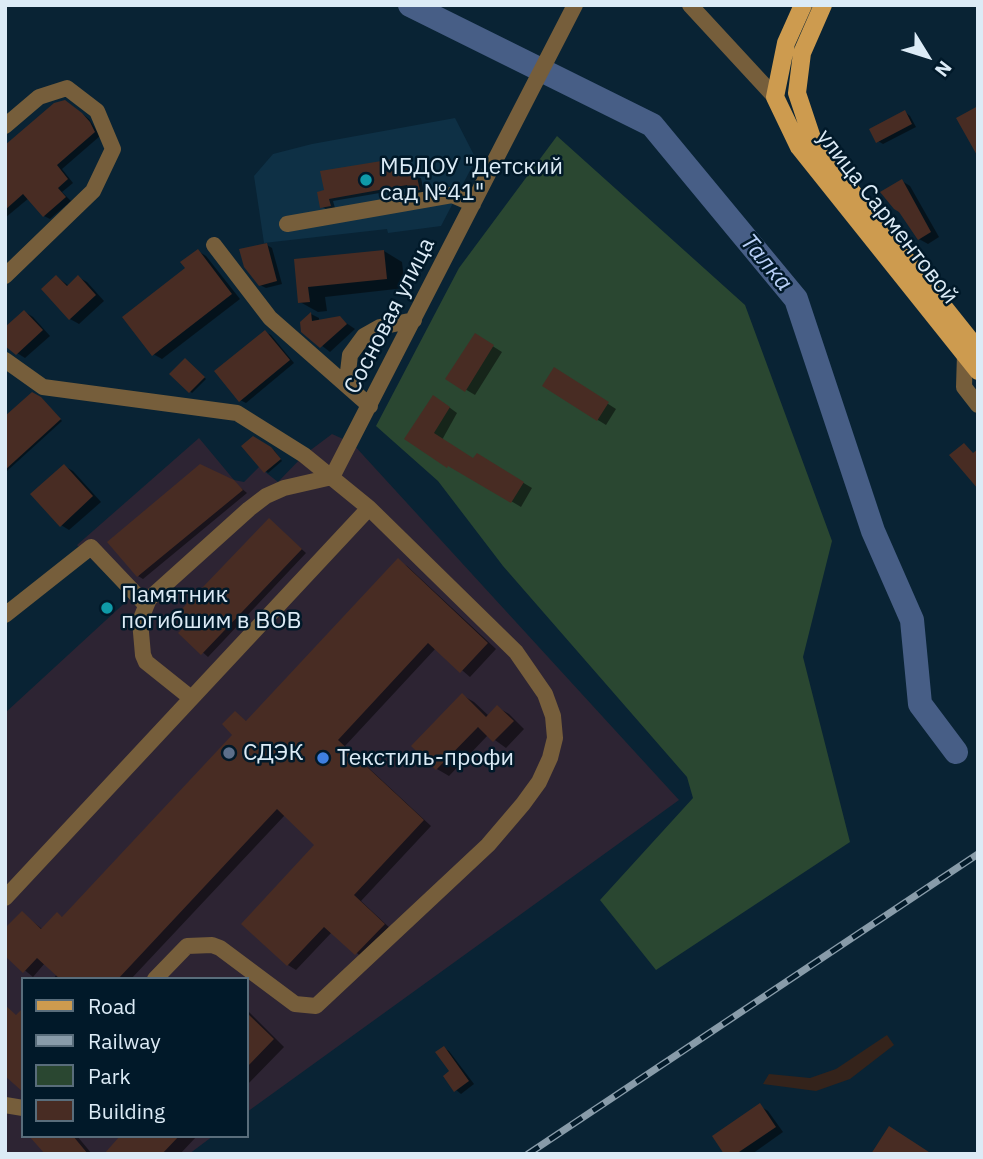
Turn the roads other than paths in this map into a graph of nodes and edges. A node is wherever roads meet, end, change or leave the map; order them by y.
1 (575, 5) edge
2 (690, 5) edge
3 (803, 5) edge
4 (823, 5) edge
5 (775, 97) junction
6 (5, 126) edge
7 (473, 204) junction
8 (287, 224) dead end
9 (214, 245) dead end
10 (5, 276) edge
11 (414, 320) junction
12 (972, 353) edge
13 (5, 360) edge
14 (978, 371) edge
15 (352, 388) junction
16 (370, 405) junction
17 (978, 405) edge
18 (332, 477) junction
19 (369, 508) junction
20 (146, 605) junction
21 (5, 615) edge
22 (191, 698) junction
23 (5, 898) edge
24 (157, 977) edge

1 - 7 street, Сосновая улица
2 - 5 street
3 - 5 main road
4 - 12 main road, улица Сарментовой
5 - 12 main road, улица Сарментовой
6 - 10 street
7 - 8 street
7 - 11 street, Сосновая улица
9 - 15 street
11 - 15 street
11 - 16 street, Сосновая улица
12 - 14 main road, улица Сарментовой
12 - 17 street
13 - 18 street
15 - 16 street
16 - 18 street, Сосновая улица
18 - 19 street
18 - 20 street
19 - 22 street
19 - 24 street
20 - 21 street
20 - 22 street
22 - 23 street

